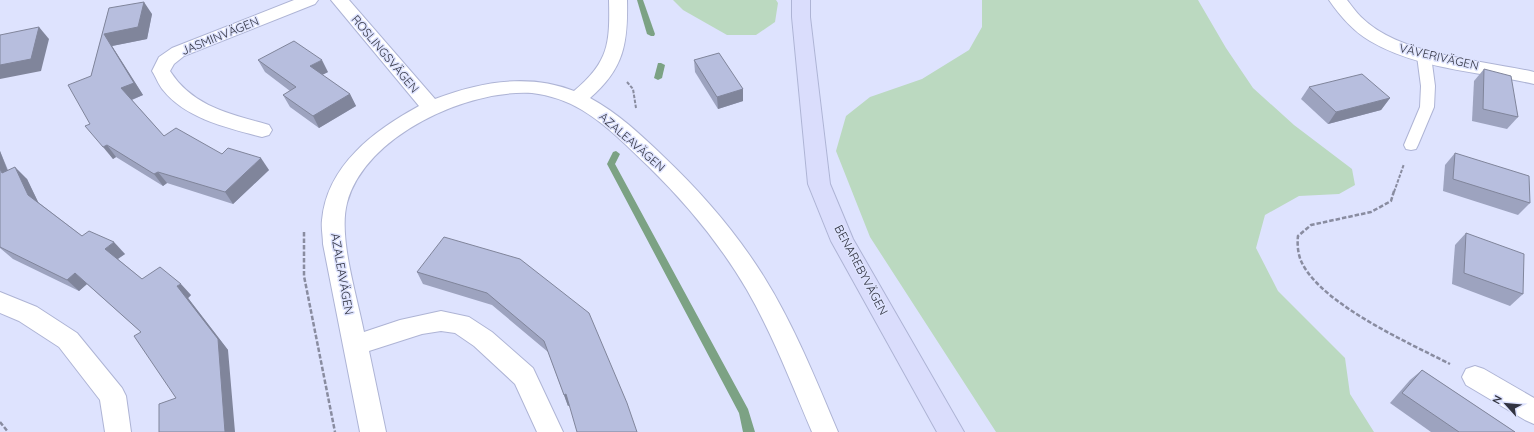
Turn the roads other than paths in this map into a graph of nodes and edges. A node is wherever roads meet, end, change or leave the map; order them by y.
1 (309, 0) edge
2 (340, 0) edge
3 (618, 0) edge
4 (802, 0) edge
5 (1338, 0) edge
6 (1424, 56) junction
7 (1534, 78) edge
8 (577, 99) junction
9 (432, 108) junction
10 (262, 130) dead end
11 (1411, 144) road end
12 (0, 302) edge
13 (356, 345) junction
14 (1475, 377) road end
15 (1534, 412) edge
16 (118, 432) edge
17 (373, 432) edge
18 (550, 432) edge
19 (825, 432) edge
20 (951, 432) edge

1 - 10 street, JASMINVÄGEN
2 - 9 street, ROSLINGSVÄGEN
3 - 8 street
4 - 20 street, BENAREBYVÄGEN
5 - 6 street, VÄVERIVÄGEN
6 - 7 street, VÄVERIVÄGEN
6 - 11 lane
8 - 9 street, AZALEAVÄGEN
8 - 19 street, AZALEAVÄGEN
9 - 13 street, AZALEAVÄGEN
12 - 16 street
13 - 17 street, AZALEAVÄGEN
13 - 18 street
14 - 15 street

